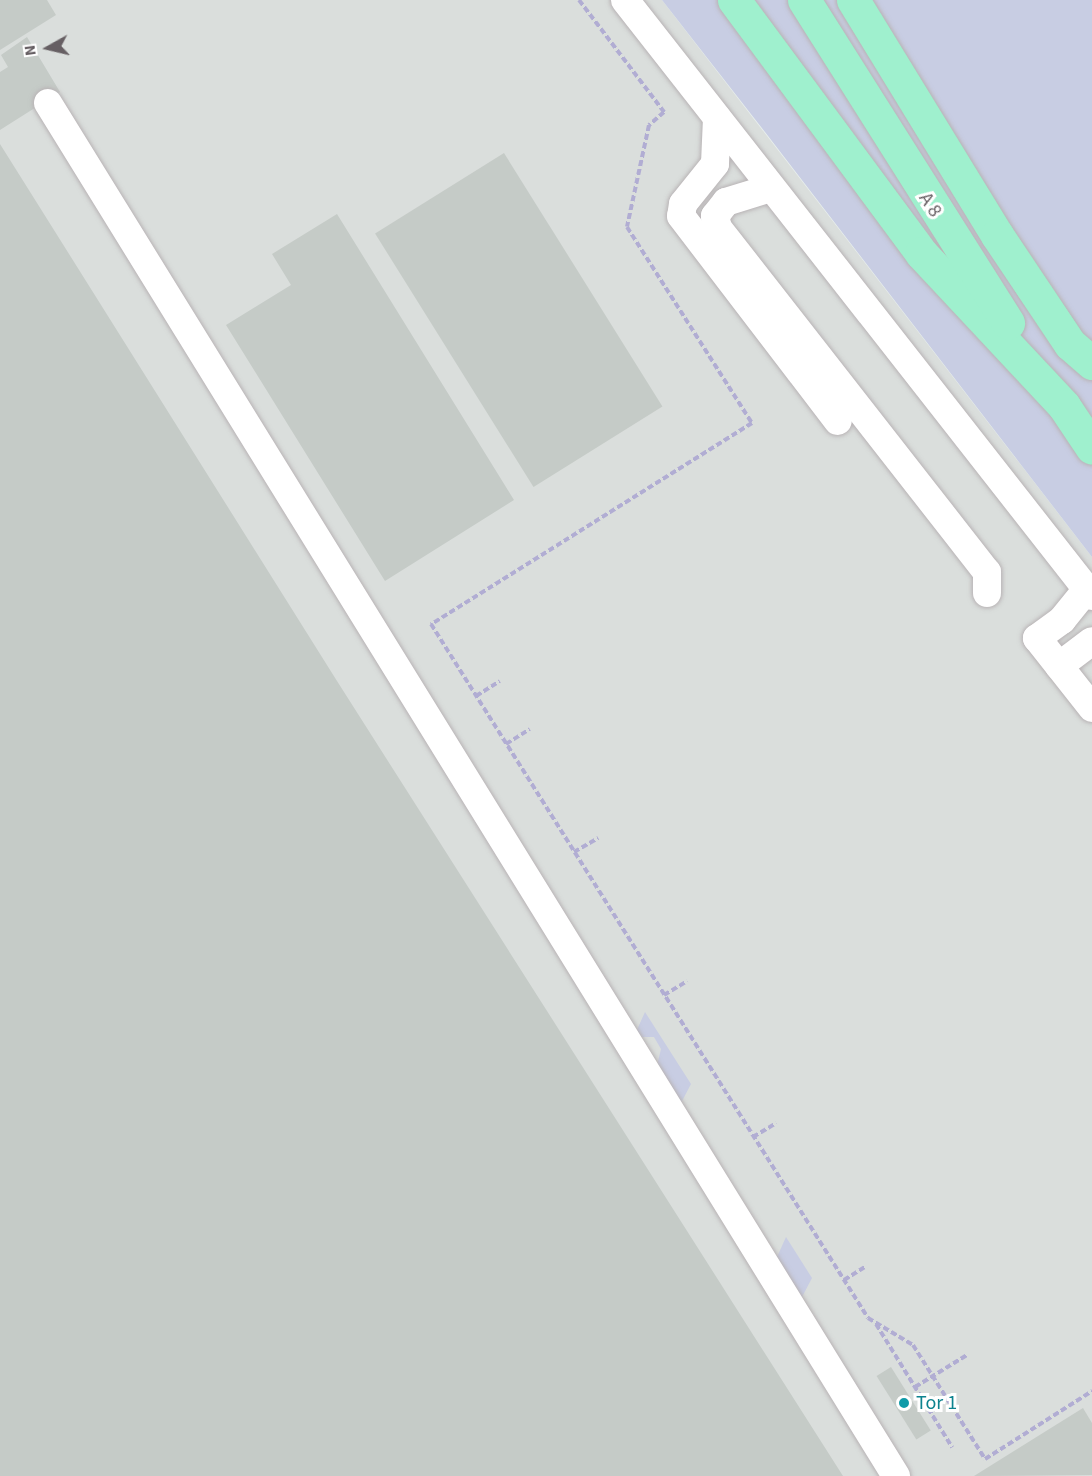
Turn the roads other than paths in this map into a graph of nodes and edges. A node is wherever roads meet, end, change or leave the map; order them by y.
1 (625, 0) edge
2 (734, 0) edge
3 (804, 0) edge
4 (853, 0) edge
5 (48, 103) dead end
6 (717, 118) junction
7 (771, 188) junction
8 (1081, 353) edge
9 (1092, 374) edge
10 (1064, 406) junction
11 (838, 421) dead end
12 (1092, 448) edge
13 (987, 593) dead end
14 (1089, 593) edge
15 (1092, 641) edge
16 (1059, 666) junction
17 (1092, 708) edge
18 (896, 1476) edge

1 - 6 street
2 - 10 highway
3 - 10 highway, A 8 / A 8
4 - 8 highway, A 8
5 - 18 street
6 - 7 street
6 - 11 street
7 - 13 street
7 - 14 street
8 - 9 highway, A 8
10 - 12 highway, A 8
14 - 16 street
15 - 16 street
16 - 17 street

